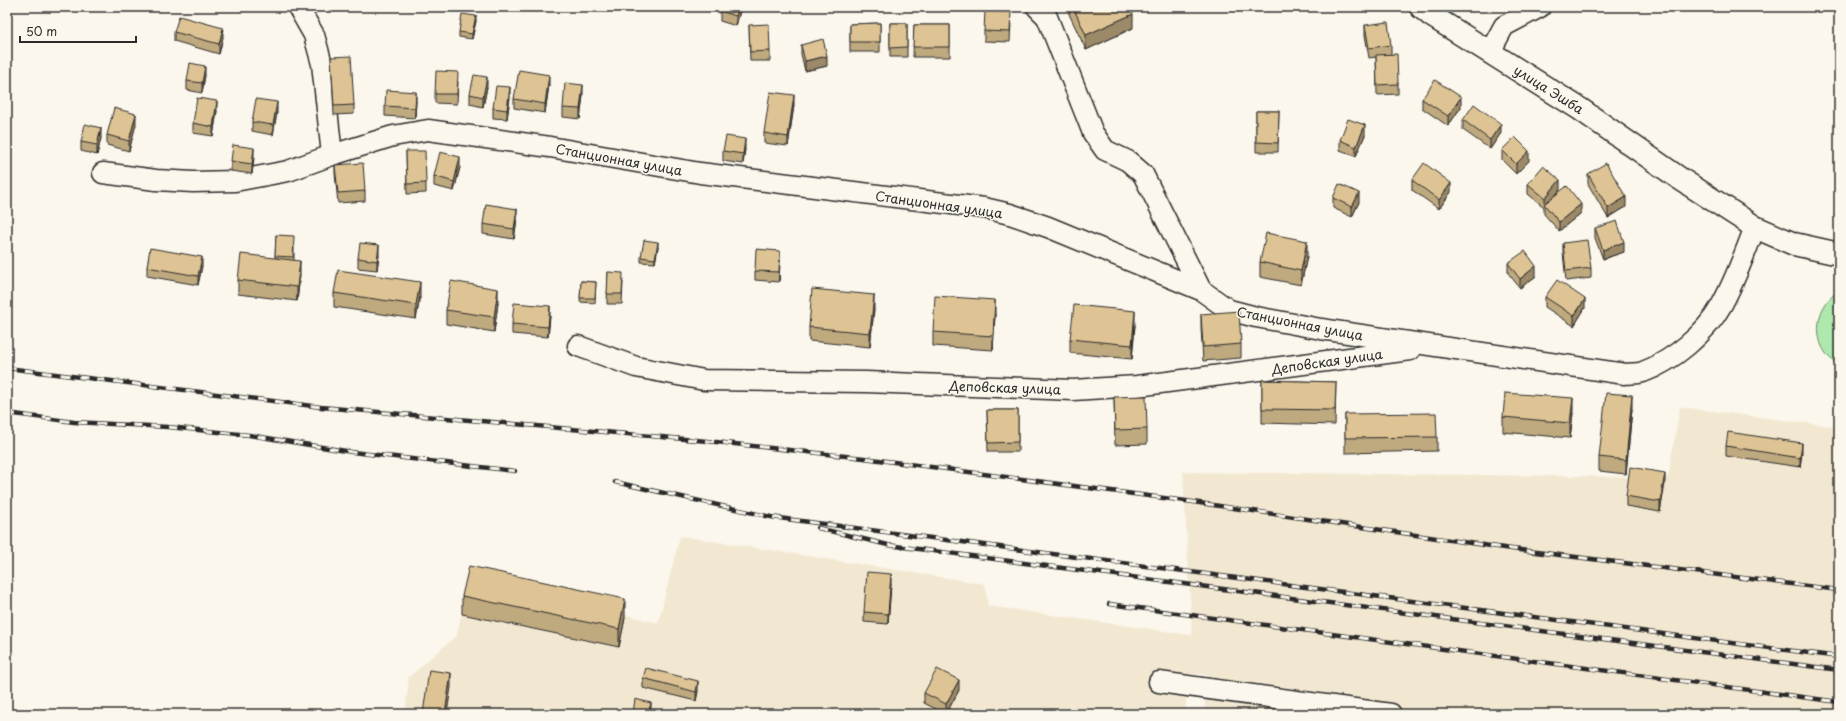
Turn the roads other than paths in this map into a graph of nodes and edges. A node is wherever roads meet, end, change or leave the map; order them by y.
1 (298, 7) edge
2 (1037, 7) edge
3 (1540, 7) edge
4 (1428, 10) edge
5 (1518, 13) edge
6 (1490, 52) junction
7 (332, 155) junction
8 (103, 173) dead end
9 (1756, 227) junction
10 (1839, 254) edge
11 (1201, 290) junction
12 (578, 346) dead end
13 (1434, 346) junction
14 (1160, 682) dead end
15 (1391, 714) edge

1 - 7 street
2 - 11 street
3 - 5 street
4 - 6 highway, улица Эшба
5 - 6 street
6 - 9 highway, улица Эшба
7 - 8 street, Станционная улица
7 - 11 street, Станционная улица
9 - 10 highway, улица Эшба
9 - 13 street, Станционная улица
11 - 13 street, Станционная улица
12 - 13 street, Деповская улица
14 - 15 street

